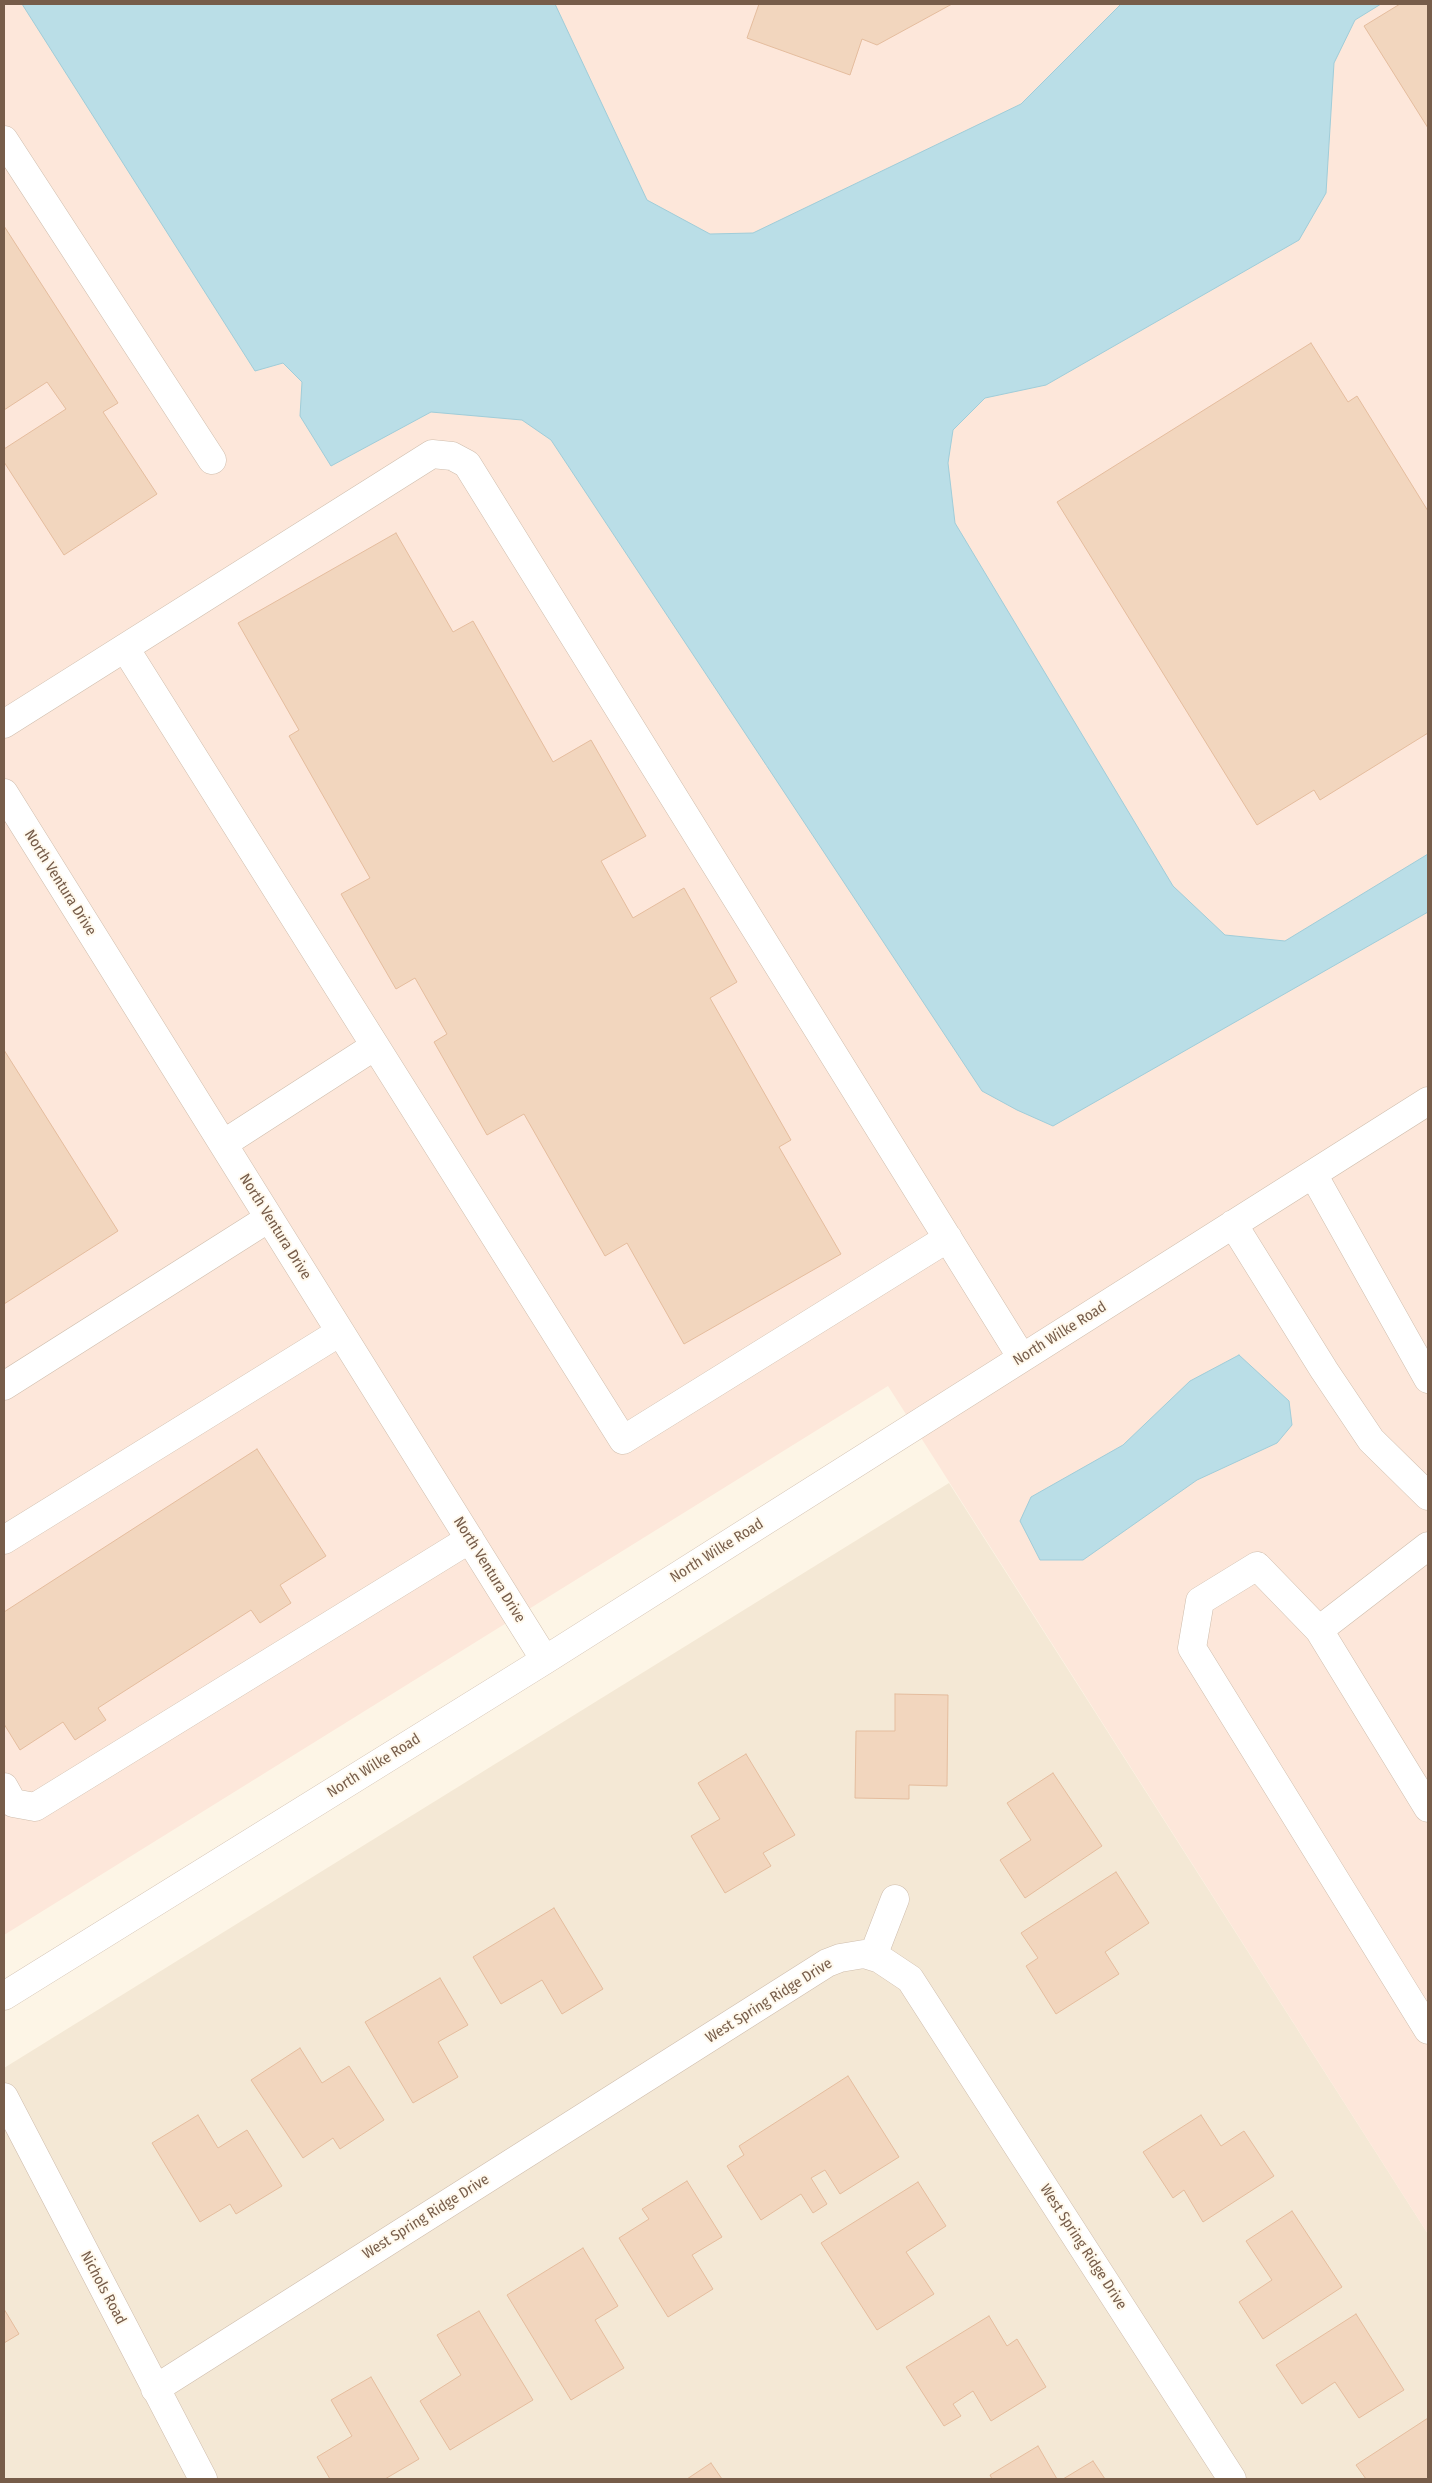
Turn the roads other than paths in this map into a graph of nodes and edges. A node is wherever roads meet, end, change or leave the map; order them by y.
1 (4, 140) edge
2 (212, 460) dead end
3 (125, 648) junction
4 (4, 724) edge
5 (4, 793) edge
6 (375, 1046) junction
7 (1428, 1101) edge
8 (223, 1144) junction
9 (1312, 1174) junction
10 (269, 1218) junction
11 (1233, 1224) junction
12 (948, 1238) junction
13 (340, 1332) junction
14 (1022, 1358) junction
15 (1428, 1379) edge
16 (4, 1386) edge
17 (1428, 1496) edge
18 (470, 1539) junction
19 (4, 1540) edge
20 (1428, 1546) edge
21 (1319, 1630) junction
22 (545, 1660) junction
23 (4, 1787) edge
24 (1428, 1808) edge
25 (895, 1899) dead end
26 (873, 1956) junction
27 (4, 1996) edge
28 (1428, 2030) edge
29 (4, 2097) edge
30 (155, 2388) junction
31 (203, 2479) edge
32 (1232, 2479) edge

1 - 2 street
3 - 4 street
3 - 6 street
3 - 12 street
5 - 8 street, North Ventura Drive
6 - 8 street
6 - 12 street
7 - 9 street, North Wilke Road
8 - 10 street, North Ventura Drive
9 - 11 street, North Wilke Road
9 - 15 street
10 - 13 street, North Ventura Drive
10 - 16 street
11 - 14 street, North Wilke Road
11 - 17 street
12 - 14 street
13 - 18 street, North Ventura Drive
13 - 19 street
14 - 22 street, North Wilke Road
18 - 22 street, North Ventura Drive
18 - 23 street
20 - 21 street
21 - 24 street
21 - 28 street
22 - 27 street, North Wilke Road
25 - 26 street
26 - 30 street, West Spring Ridge Drive
26 - 32 street, West Spring Ridge Drive
29 - 30 street, Nichols Road
30 - 31 street, Nichols Road

